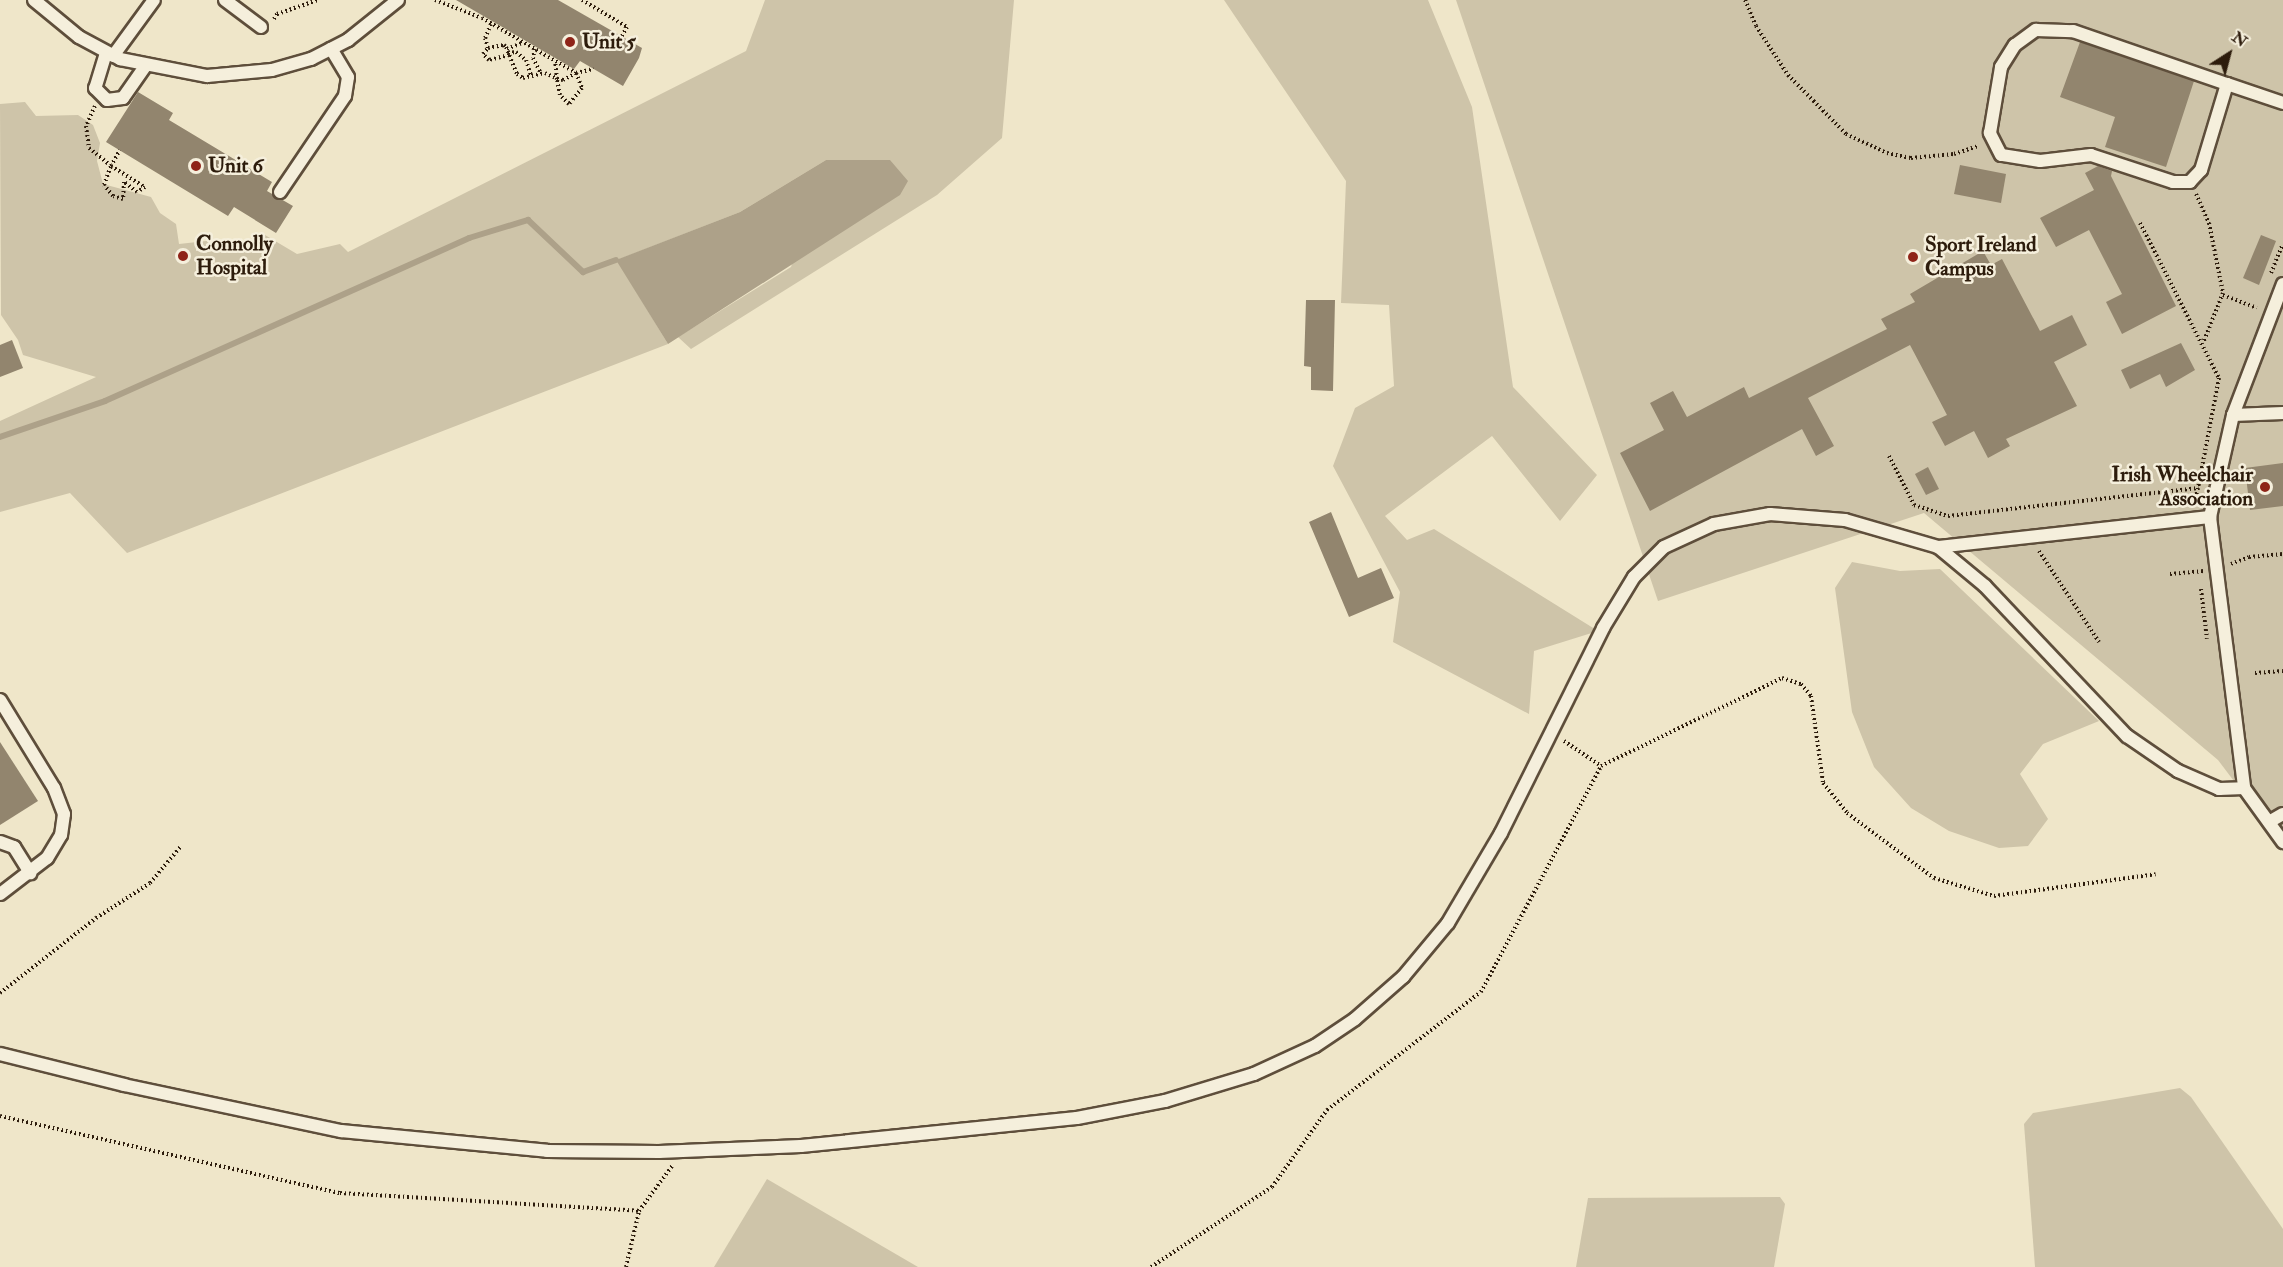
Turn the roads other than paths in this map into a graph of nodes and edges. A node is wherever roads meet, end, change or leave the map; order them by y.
1 (34, 0) edge
2 (154, 0) edge
3 (225, 0) edge
4 (398, 0) edge
5 (260, 26) road end
6 (331, 49) junction
7 (110, 54) junction
8 (145, 66) junction
9 (2227, 84) junction
10 (2283, 104) edge
11 (280, 192) dead end
12 (2283, 284) edge
13 (2283, 413) edge
14 (2233, 415) junction
15 (2210, 517) junction
16 (1938, 547) junction
17 (0, 700) edge
18 (2244, 788) junction
19 (2283, 814) edge
20 (2269, 822) junction
21 (0, 842) edge
22 (2283, 842) edge
23 (30, 873) junction
24 (0, 894) edge
25 (0, 1054) edge

1 - 7 lane
2 - 7 lane
3 - 5 lane
4 - 6 lane
6 - 8 lane
6 - 11 lane
7 - 8 lane
7 - 8 lane
9 - 9 lane
9 - 10 lane
12 - 14 lane
13 - 14 lane
14 - 15 lane
15 - 16 lane
15 - 18 lane
16 - 18 lane
16 - 25 lane
17 - 23 lane
18 - 20 lane
19 - 20 lane
20 - 22 lane
21 - 23 lane
23 - 24 lane

